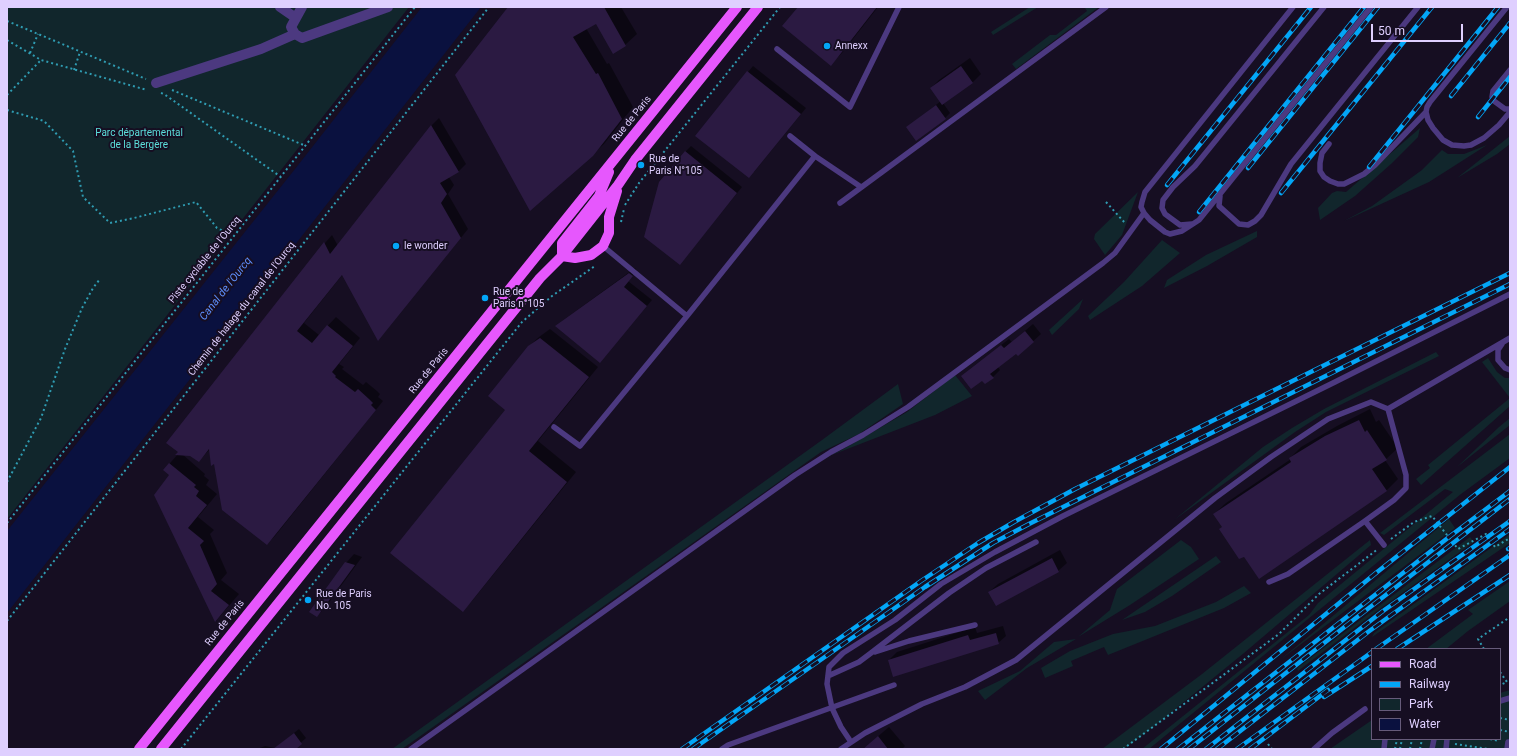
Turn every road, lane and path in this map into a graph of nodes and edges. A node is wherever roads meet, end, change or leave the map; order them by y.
1 (280, 7) edge
2 (302, 7) edge
3 (388, 7) edge
4 (415, 7) edge
5 (489, 7) edge
6 (737, 7) edge
7 (758, 7) edge
8 (780, 7) edge
9 (899, 7) edge
10 (1106, 7) edge
11 (1294, 7) edge
12 (1324, 7) edge
13 (1371, 7) edge
14 (1418, 7) edge
15 (1507, 7) edge
16 (296, 18) junction
17 (7, 21) edge
18 (295, 34) junction
19 (7, 40) edge
20 (777, 48) dead end
21 (80, 52) dead end
22 (30, 53) junction
23 (42, 60) junction
24 (74, 70) junction
25 (1510, 70) edge
26 (154, 89) junction
27 (7, 96) edge
28 (1510, 109) edge
29 (7, 110) edge
30 (1426, 112) junction
31 (1510, 112) edge
32 (790, 136) dead end
33 (1329, 144) dead end
34 (815, 156) junction
35 (614, 160) junction
36 (281, 177) junction
37 (618, 185) junction
38 (861, 188) junction
39 (1220, 194) junction
40 (1106, 202) dead end
41 (840, 203) dead end
42 (1144, 213) junction
43 (1119, 217) dead end
44 (1196, 222) junction
45 (620, 224) dead end
46 (234, 236) junction
47 (604, 246) junction
48 (562, 256) junction
49 (596, 265) dead end
50 (100, 279) dead end
51 (1510, 294) edge
52 (687, 316) junction
53 (1507, 340) edge
54 (1510, 370) edge
55 (1388, 409) junction
56 (554, 427) dead end
57 (7, 482) edge
58 (1365, 521) junction
59 (7, 523) edge
60 (1510, 538) edge
61 (1036, 542) dead end
62 (1384, 545) junction
63 (1269, 582) dead end
64 (1510, 617) edge
65 (7, 621) edge
66 (975, 625) dead end
67 (1483, 648) edge
68 (871, 653) junction
69 (1501, 673) edge
70 (828, 676) junction
71 (1510, 681) edge
72 (1507, 682) junction
73 (894, 685) dead end
74 (1501, 685) edge
75 (832, 708) junction
76 (1365, 709) dead end
77 (1447, 741) edge
78 (851, 742) junction
79 (1510, 742) edge
80 (1268, 744) dead end
81 (139, 749) edge
82 (161, 749) edge
83 (181, 749) edge
84 (411, 749) edge
85 (722, 749) edge
86 (841, 749) edge
87 (1123, 749) edge
88 (1272, 749) edge
89 (1314, 749) edge
90 (1446, 749) edge
91 (1488, 749) edge
92 (1507, 749) edge

1 - 16 street
2 - 16 street
3 - 18 street
4 - 36 path, Piste cyclable de l'Ourcq
5 - 65 path, Chemin de halage du canal de l'Ourcq
6 - 35 main road, Rue de Paris
7 - 37 main road
8 - 45 path
9 - 20 lane
10 - 38 lane
11 - 42 lane
12 - 44 lane
13 - 39 lane
14 - 39 lane
15 - 30 lane
16 - 18 street
17 - 22 path
18 - 26 street
19 - 22 path
21 - 24 path
22 - 23 path
23 - 24 path
23 - 27 path
24 - 26 path
25 - 28 lane
26 - 36 path
29 - 46 path
30 - 31 lane
30 - 33 lane
32 - 34 lane
34 - 38 lane
34 - 52 lane
35 - 48 main road
35 - 81 main road, Rue de Paris
36 - 46 path, Piste cyclable de l'Ourcq
37 - 47 main road
37 - 48 main road
38 - 41 lane
39 - 44 lane
40 - 43 path
42 - 44 lane
42 - 84 lane
46 - 59 path, Piste cyclable de l'Ourcq
47 - 48 main road
47 - 52 lane
48 - 82 main road
49 - 83 path
50 - 57 path
51 - 70 lane
52 - 56 lane
53 - 54 lane
53 - 55 lane
55 - 58 lane
55 - 78 lane
58 - 62 lane
58 - 63 lane
60 - 62 path
61 - 68 lane
62 - 87 path
64 - 67 path
66 - 68 lane
68 - 70 lane
69 - 72 path
70 - 75 lane
71 - 72 path
72 - 74 path
73 - 75 lane
75 - 78 lane
75 - 85 lane
76 - 89 lane
77 - 90 lane
77 - 91 path
78 - 86 lane
79 - 92 lane
80 - 88 path

